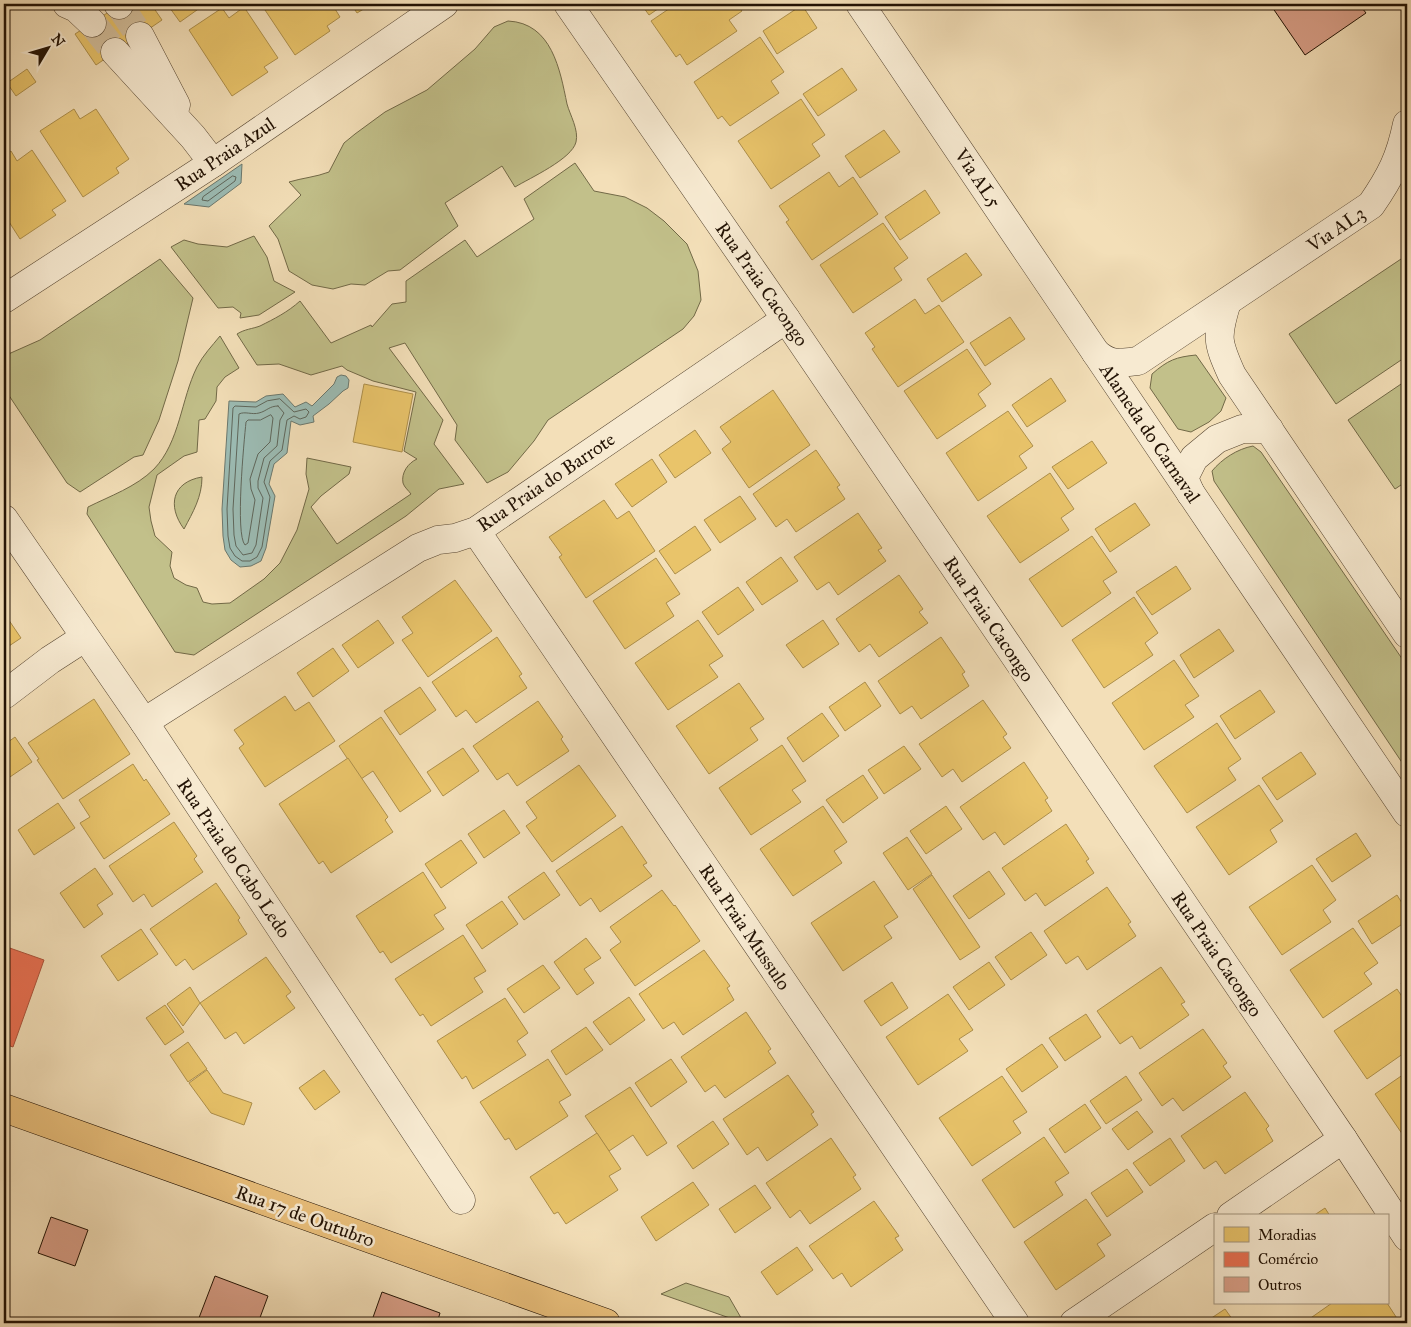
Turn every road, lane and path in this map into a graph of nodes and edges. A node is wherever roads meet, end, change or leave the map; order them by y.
1 (67, 4) edge
2 (444, 4) edge
3 (568, 4) edge
4 (860, 4) edge
5 (92, 23) tunnel mouth
6 (140, 36) tunnel mouth
7 (115, 52) tunnel mouth
8 (1407, 124) edge
9 (193, 137) junction
10 (213, 163) junction
11 (4, 299) edge
12 (1227, 302) junction
13 (786, 319) junction
14 (1096, 353) junction
15 (1269, 429) junction
16 (1191, 494) junction
17 (4, 519) edge
18 (476, 531) junction
19 (1407, 634) edge
20 (84, 638) junction
21 (4, 695) edge
22 (144, 722) junction
23 (1407, 813) edge
24 (4, 1108) edge
25 (1343, 1139) junction
26 (461, 1200) dead end
27 (1234, 1214) edge
28 (1214, 1228) edge
29 (1407, 1237) edge
30 (606, 1323) edge
31 (1015, 1323) edge
32 (1074, 1323) edge

1 - 5 street
2 - 10 street, Rua Praia Azul
3 - 13 street, Rua Praia Cacongo
4 - 14 street, Via AL5
6 - 9 street
7 - 9 street
8 - 12 street, Via AL3
9 - 10 street
10 - 11 street, Rua Praia Azul
12 - 14 street, Alameda do Carnaval
12 - 15 street
13 - 18 street, Rua Praia do Barrote
13 - 25 street, Rua Praia Cacongo
14 - 16 street, Alameda do Carnaval
15 - 16 street
15 - 19 street
16 - 23 street, Alameda do Carnaval
17 - 20 street, Rua Praia do Cabo Ledo
18 - 22 street, Rua Praia do Barrote
18 - 31 street, Rua Praia Mussulo
20 - 21 street
20 - 22 street, Rua Praia do Cabo Ledo
22 - 26 street, Rua Praia do Cabo Ledo
24 - 30 main road, Rua 17 de Outubro
25 - 27 street
25 - 29 street, Rua Praia Cacongo
28 - 32 street

